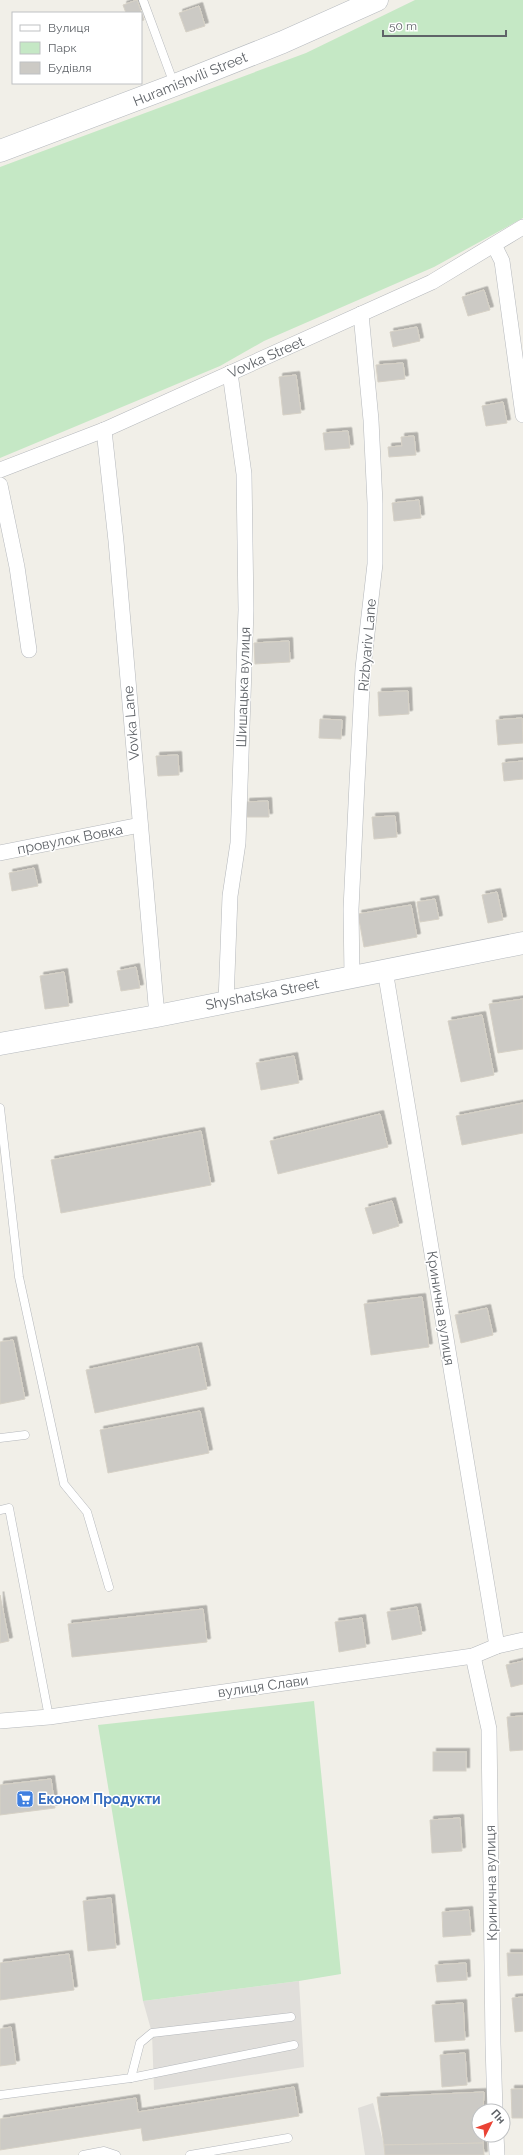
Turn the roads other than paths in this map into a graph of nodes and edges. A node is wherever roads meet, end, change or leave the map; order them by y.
1 (144, 0) edge
2 (376, 0) edge
3 (175, 85) junction
4 (0, 151) edge
5 (523, 227) edge
6 (494, 245) junction
7 (361, 314) junction
8 (230, 373) junction
9 (523, 415) edge
10 (104, 430) junction
11 (0, 470) edge
12 (0, 485) edge
13 (29, 650) dead end
14 (140, 825) junction
15 (0, 853) edge
16 (523, 943) edge
17 (385, 970) junction
18 (352, 976) junction
19 (226, 1002) junction
20 (157, 1016) junction
21 (0, 1044) edge
22 (0, 1108) edge
23 (25, 1435) dead end
24 (0, 1438) edge
25 (0, 1510) edge
26 (109, 1587) dead end
27 (523, 1640) edge
28 (497, 1646) junction
29 (473, 1656) junction
30 (49, 1717) junction
31 (0, 1721) edge
32 (291, 2017) dead end
33 (294, 2045) dead end
34 (131, 2078) junction
35 (0, 2095) edge
36 (495, 2103) edge
37 (288, 2138) dead end
38 (496, 2143) edge
39 (83, 2155) edge
40 (116, 2155) edge
41 (190, 2155) edge
42 (497, 2155) edge

1 - 3 lane
2 - 3 street, Huramishvili Street
3 - 4 street, Huramishvili Street
5 - 6 street, Vovka Street
6 - 7 street, Vovka Street
6 - 9 street
7 - 8 street, Vovka Street
7 - 18 street, Rizbyariv Lane
8 - 10 street, Vovka Street
8 - 19 street, Шишацька вулиця
10 - 11 street, Vovka Street
10 - 14 street, Vovka Lane
12 - 13 street
14 - 15 street, провулок Вовка
14 - 20 street, Vovka Lane
16 - 17 street, Shyshatska Street
17 - 18 street, Shyshatska Street
17 - 28 street, Кринична вулиця
18 - 19 street, Shyshatska Street
19 - 20 street, Shyshatska Street
20 - 21 street, Shyshatska Street
22 - 26 lane
23 - 24 lane
25 - 30 lane
27 - 28 street, вулиця Слави
28 - 29 street, вулиця Слави
29 - 30 street, вулиця Слави
29 - 36 street, Кринична вулиця
30 - 31 street, вулиця Слави
32 - 34 lane
33 - 34 lane
34 - 35 lane
37 - 41 lane
38 - 42 street
39 - 40 lane

